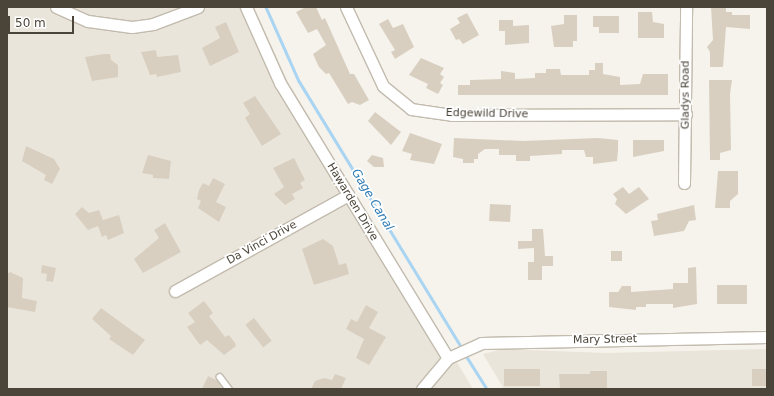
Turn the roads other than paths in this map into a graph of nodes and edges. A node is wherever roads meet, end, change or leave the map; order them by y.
1 (56, 7) edge
2 (198, 7) edge
3 (246, 7) edge
4 (346, 7) edge
5 (686, 7) edge
6 (686, 114) junction
7 (684, 183) dead end
8 (348, 196) junction
9 (175, 291) dead end
10 (767, 337) edge
11 (452, 356) junction
12 (220, 377) dead end
13 (228, 389) edge
14 (422, 389) edge

1 - 2 street
3 - 8 street, Hawarden Drive
4 - 6 street, Edgewild Drive
5 - 6 street, Gladys Road
6 - 7 street, Gladys Road
8 - 9 street, Da Vinci Drive
8 - 11 street, Hawarden Drive
10 - 11 street, Mary Street
11 - 14 street
12 - 13 lane

